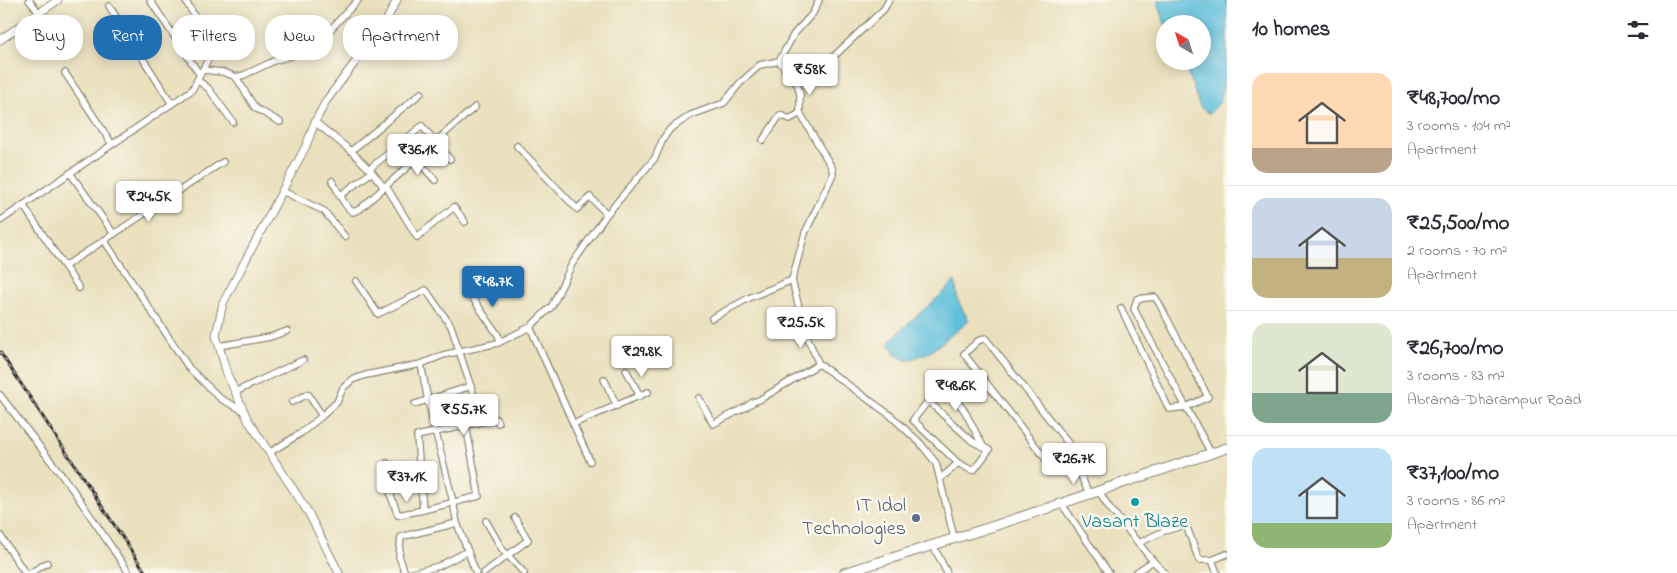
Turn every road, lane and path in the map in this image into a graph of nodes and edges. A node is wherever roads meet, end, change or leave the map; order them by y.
1 (29, 0) edge
2 (58, 0) edge
3 (150, 0) edge
4 (185, 0) edge
5 (358, 0) edge
6 (397, 0) edge
7 (819, 0) edge
8 (889, 0) edge
9 (109, 6) dead end
10 (40, 14) junction
11 (333, 27) edge
12 (0, 40) edge
13 (276, 60) edge
14 (779, 62) junction
15 (65, 73) dead end
16 (200, 75) junction
17 (236, 76) junction
18 (797, 83) junction
19 (421, 93) dead end
20 (172, 104) junction
21 (475, 107) dead end
22 (800, 113) junction
23 (232, 122) dead end
24 (280, 122) dead end
25 (315, 122) junction
26 (763, 140) dead end
27 (436, 141) junction
28 (112, 144) junction
29 (517, 146) dead end
30 (430, 147) dead end
31 (351, 152) junction
32 (416, 159) junction
33 (450, 159) dead end
34 (222, 162) dead end
35 (371, 170) junction
36 (70, 173) junction
37 (435, 180) dead end
38 (332, 181) dead end
39 (386, 186) junction
40 (282, 191) junction
41 (341, 196) junction
42 (23, 205) junction
43 (607, 214) junction
44 (0, 221) edge
45 (466, 222) dead end
46 (114, 234) junction
47 (345, 237) dead end
48 (104, 240) junction
49 (64, 266) junction
50 (792, 280) junction
51 (356, 281) dead end
52 (465, 287) dead end
53 (80, 288) dead end
54 (1120, 308) dead end
55 (712, 318) dead end
56 (530, 327) junction
57 (287, 331) dead end
58 (500, 341) junction
59 (219, 346) junction
60 (459, 351) junction
61 (303, 360) dead end
62 (421, 364) junction
63 (819, 364) junction
64 (626, 370) dead end
65 (604, 379) dead end
66 (471, 386) junction
67 (235, 392) junction
68 (648, 392) dead end
69 (944, 394) dead end
70 (0, 395) edge
71 (640, 396) junction
72 (699, 398) dead end
73 (428, 401) junction
74 (292, 402) dead end
75 (415, 404) dead end
76 (617, 406) junction
77 (1186, 407) junction
78 (244, 411) junction
79 (322, 416) junction
80 (482, 421) junction
81 (498, 423) dead end
82 (573, 424) junction
83 (466, 425) junction
84 (436, 432) junction
85 (983, 446) junction
86 (1227, 448) edge
87 (269, 453) junction
88 (1212, 453) junction
89 (590, 461) dead end
90 (958, 463) junction
91 (387, 464) dead end
92 (1078, 469) junction
93 (940, 478) junction
94 (1093, 492) junction
95 (453, 502) junction
96 (1061, 503) junction
97 (423, 510) junction
98 (515, 518) dead end
99 (486, 520) dead end
100 (457, 524) junction
101 (0, 535) edge
102 (954, 538) junction
103 (1139, 543) junction
104 (933, 545) junction
105 (468, 551) junction
106 (1227, 554) edge
107 (508, 555) junction
108 (1212, 560) junction
109 (1153, 561) junction
110 (47, 563) dead end
111 (25, 573) edge
112 (30, 573) edge
113 (128, 573) edge
114 (340, 573) edge
115 (405, 573) edge
116 (412, 573) edge
117 (476, 573) edge
118 (484, 573) edge
119 (524, 573) edge
120 (844, 573) edge
121 (947, 573) edge
122 (1109, 573) edge
123 (1134, 573) edge
124 (1165, 573) edge
125 (1216, 573) edge

1 - 10 street
2 - 10 street
3 - 16 street
4 - 16 street
5 - 11 street
6 - 25 street
7 - 14 street
8 - 18 street
9 - 20 street
10 - 12 street
13 - 17 street
14 - 18 street
14 - 43 street
15 - 28 street
16 - 17 street
16 - 20 street
16 - 23 street
17 - 24 street
18 - 22 street
19 - 31 street
20 - 28 street
21 - 27 street
22 - 26 street
22 - 50 street
25 - 31 street
25 - 40 street
27 - 33 street
27 - 35 street
28 - 36 street
29 - 43 street
30 - 32 street
31 - 35 street
32 - 37 street
32 - 39 street
34 - 46 street
35 - 39 street
35 - 41 street
36 - 42 street
36 - 46 street
38 - 41 street
39 - 41 street
39 - 45 street
40 - 47 street
40 - 59 street
42 - 44 street
42 - 49 street
43 - 56 street
46 - 48 street
48 - 49 street
48 - 78 street
49 - 53 street
50 - 55 street
50 - 63 street
51 - 60 street
52 - 58 street
54 - 77 street
56 - 58 street
56 - 82 street
57 - 59 street
58 - 60 street
59 - 67 street
60 - 62 street
60 - 66 street
61 - 67 street
62 - 73 street
62 - 79 street
63 - 72 street
63 - 93 street
64 - 71 street
65 - 76 street
66 - 73 street
66 - 80 street
67 - 78 street
68 - 71 street
69 - 85 street
70 - 113 street
71 - 76 street
73 - 75 street
73 - 84 street
74 - 79 street
76 - 82 street
77 - 77 street
77 - 88 street
78 - 87 street
79 - 87 street
80 - 81 street
80 - 83 street
82 - 89 street
83 - 84 street
83 - 95 street
84 - 95 street
84 - 97 street
85 - 90 street
85 - 90 street
86 - 88 main road
87 - 114 street
88 - 94 main road
90 - 93 street
91 - 97 street
92 - 92 street
92 - 94 street
93 - 102 street
94 - 96 main road
94 - 103 street
95 - 97 street
95 - 100 street
96 - 102 main road
96 - 122 street
98 - 107 street
99 - 107 street
100 - 105 street
100 - 115 street
101 - 111 street
102 - 104 main road
103 - 108 street
103 - 109 street
104 - 120 main road
104 - 121 street
105 - 116 street
105 - 117 street
106 - 108 street
107 - 118 street
107 - 119 street
108 - 125 street
109 - 123 street
109 - 124 street
110 - 112 street

